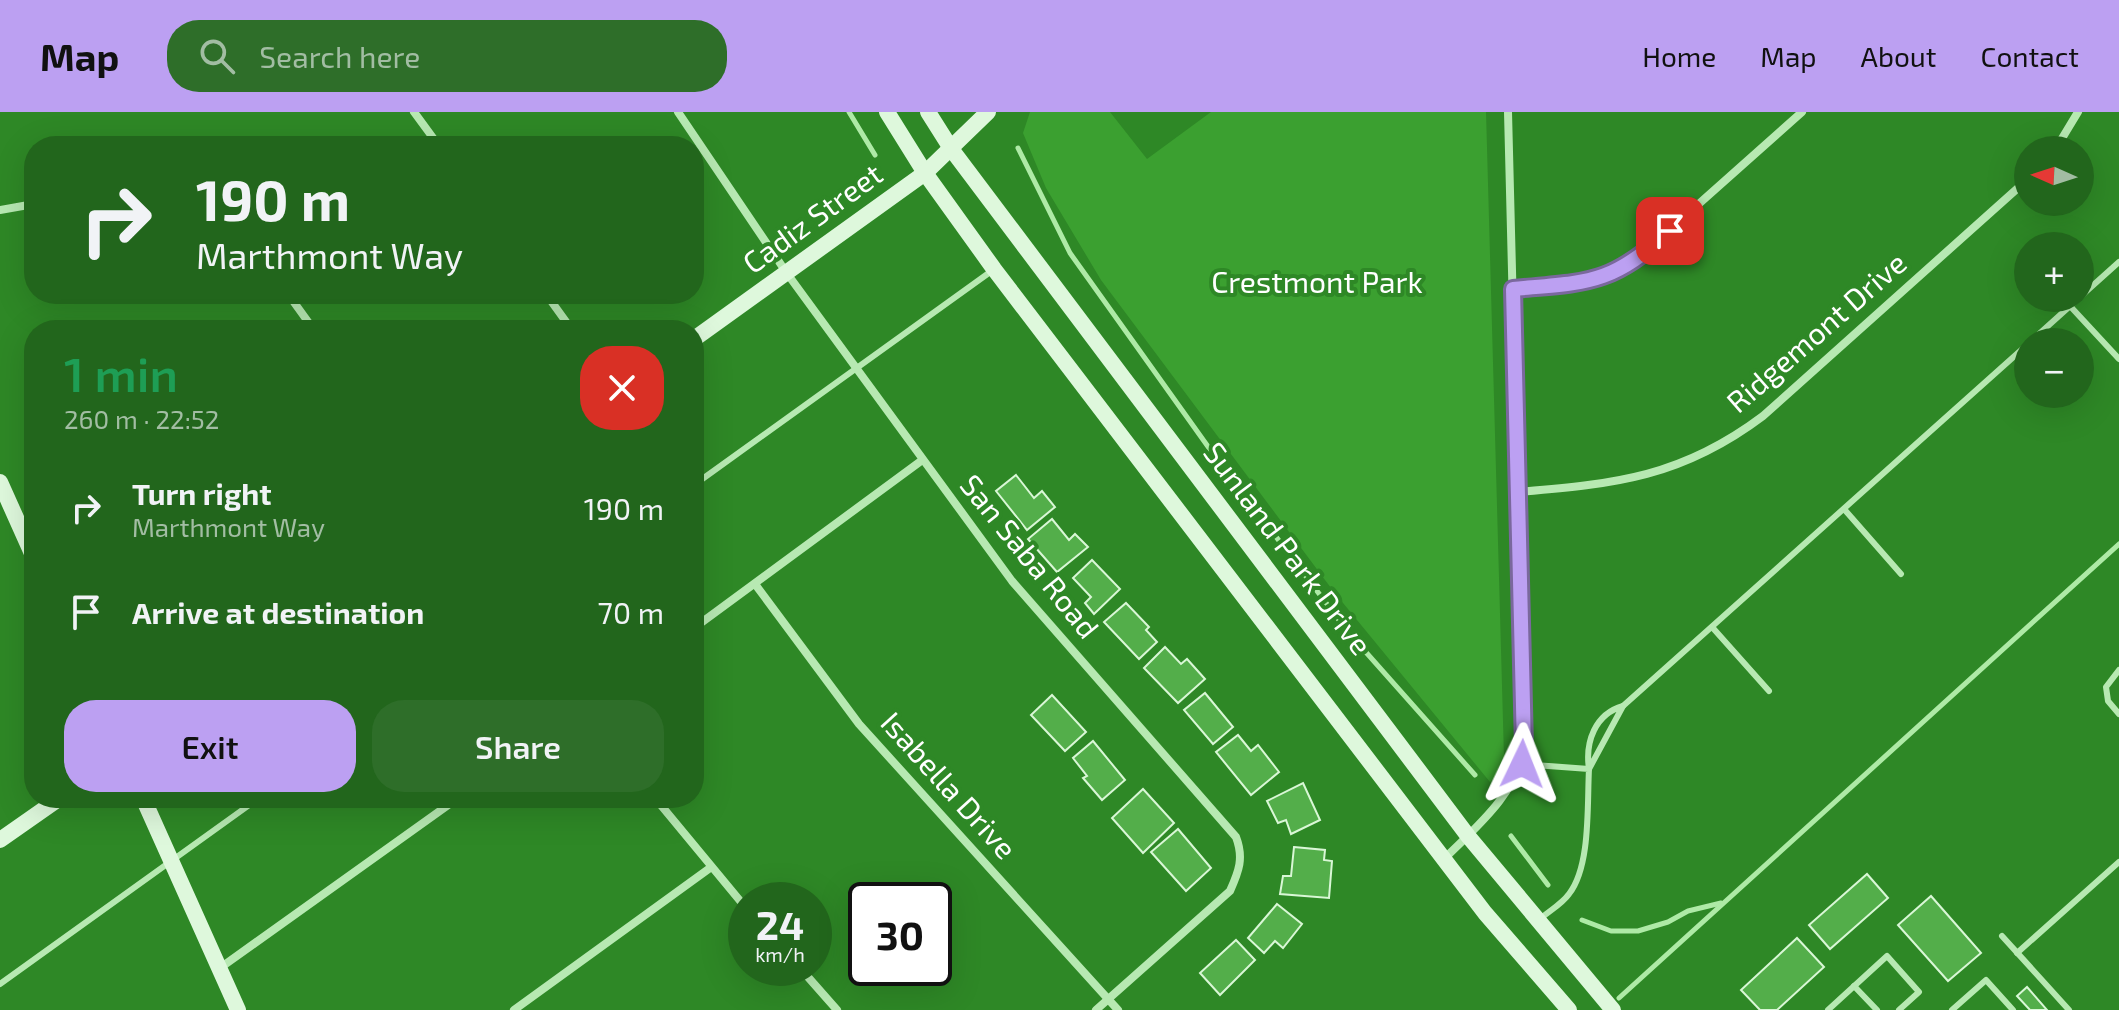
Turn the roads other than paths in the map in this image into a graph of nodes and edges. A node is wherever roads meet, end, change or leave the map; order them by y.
1 (414, 112) edge
2 (678, 112) edge
3 (887, 112) edge
4 (928, 112) edge
5 (988, 112) edge
6 (1508, 112) edge
7 (1802, 112) edge
8 (2078, 112) edge
9 (432, 136) edge
10 (694, 136) edge
11 (2063, 136) edge
12 (952, 150) junction
13 (704, 151) edge
14 (925, 173) junction
15 (2014, 192) edge
16 (24, 206) edge
17 (0, 210) edge
18 (2119, 262) edge
19 (994, 269) junction
20 (786, 272) junction
21 (2094, 285) edge
22 (1513, 289) junction
23 (2063, 312) edge
24 (2076, 312) edge
25 (2046, 328) edge
26 (704, 332) edge
27 (2014, 356) edge
28 (2119, 359) edge
29 (855, 369) junction
30 (921, 461) junction
31 (704, 478) edge
32 (0, 482) edge
33 (1518, 492) junction
34 (1844, 509) junction
35 (24, 536) edge
36 (1901, 574) dead end
37 (755, 584) junction
38 (704, 621) edge
39 (1712, 627) junction
40 (2119, 670) edge
41 (1769, 691) dead end
42 (1623, 706) junction
43 (2119, 714) edge
44 (1522, 764) junction
45 (1589, 769) junction
46 (46, 808) edge
47 (147, 808) edge
48 (245, 808) edge
49 (444, 808) edge
50 (663, 808) edge
51 (1468, 836) junction
52 (0, 840) edge
53 (1444, 859) junction
54 (171, 861) junction
55 (2119, 862) edge
56 (710, 868) junction
57 (728, 888) edge
58 (1537, 921) junction
59 (2002, 936) dead end
60 (2017, 953) junction
61 (220, 968) junction
62 (0, 984) edge
63 (816, 986) edge
64 (1854, 986) junction
65 (1109, 999) junction
66 (238, 1010) edge
67 (514, 1010) edge
68 (837, 1010) edge
69 (1096, 1010) edge
70 (1118, 1010) edge
71 (1569, 1010) edge
72 (1613, 1010) edge
73 (1828, 1010) edge
74 (1877, 1010) edge
75 (1899, 1010) edge
76 (1952, 1010) edge
77 (2013, 1010) edge
78 (2069, 1010) edge

1 - 9 street
2 - 10 street, San Saba Road
3 - 14 main road, Sunland Park Drive
4 - 12 main road, Sunland Park Drive
5 - 12 main road, Cadiz Street
6 - 22 street
7 - 22 street
8 - 11 street
12 - 14 main road, Cadiz Street
12 - 51 main road, Sunland Park Drive
13 - 20 street, San Saba Road
14 - 19 main road, Sunland Park Drive
14 - 20 main road, Cadiz Street
15 - 33 street, Ridgemont Drive
16 - 17 street
18 - 21 lane
19 - 29 lane
19 - 53 main road, Sunland Park Drive
20 - 26 main road, Cadiz Street
20 - 29 street, San Saba Road
22 - 33 street
23 - 25 lane
24 - 28 lane
27 - 34 lane
29 - 30 street, San Saba Road
29 - 31 lane
30 - 37 street
30 - 65 street, San Saba Road
32 - 35 main road
33 - 44 street
34 - 36 lane
34 - 39 lane
37 - 38 street
37 - 65 street, Isabella Drive
39 - 41 lane
39 - 42 lane
40 - 43 lane
42 - 45 lane
42 - 45 lane
44 - 45 lane
44 - 51 street
45 - 58 lane
46 - 52 main road
47 - 54 main road
48 - 54 lane
49 - 61 street
50 - 56 street
51 - 53 street
51 - 58 main road, Sunland Park Drive
53 - 71 main road, Sunland Park Drive
54 - 61 main road
54 - 62 lane
55 - 60 lane
56 - 57 street
56 - 67 street
58 - 72 main road, Sunland Park Drive
59 - 60 lane
60 - 78 lane
61 - 66 main road
63 - 68 street
64 - 73 lane
64 - 74 lane
64 - 75 lane
65 - 69 street
65 - 70 street, Isabella Drive
76 - 77 lane

